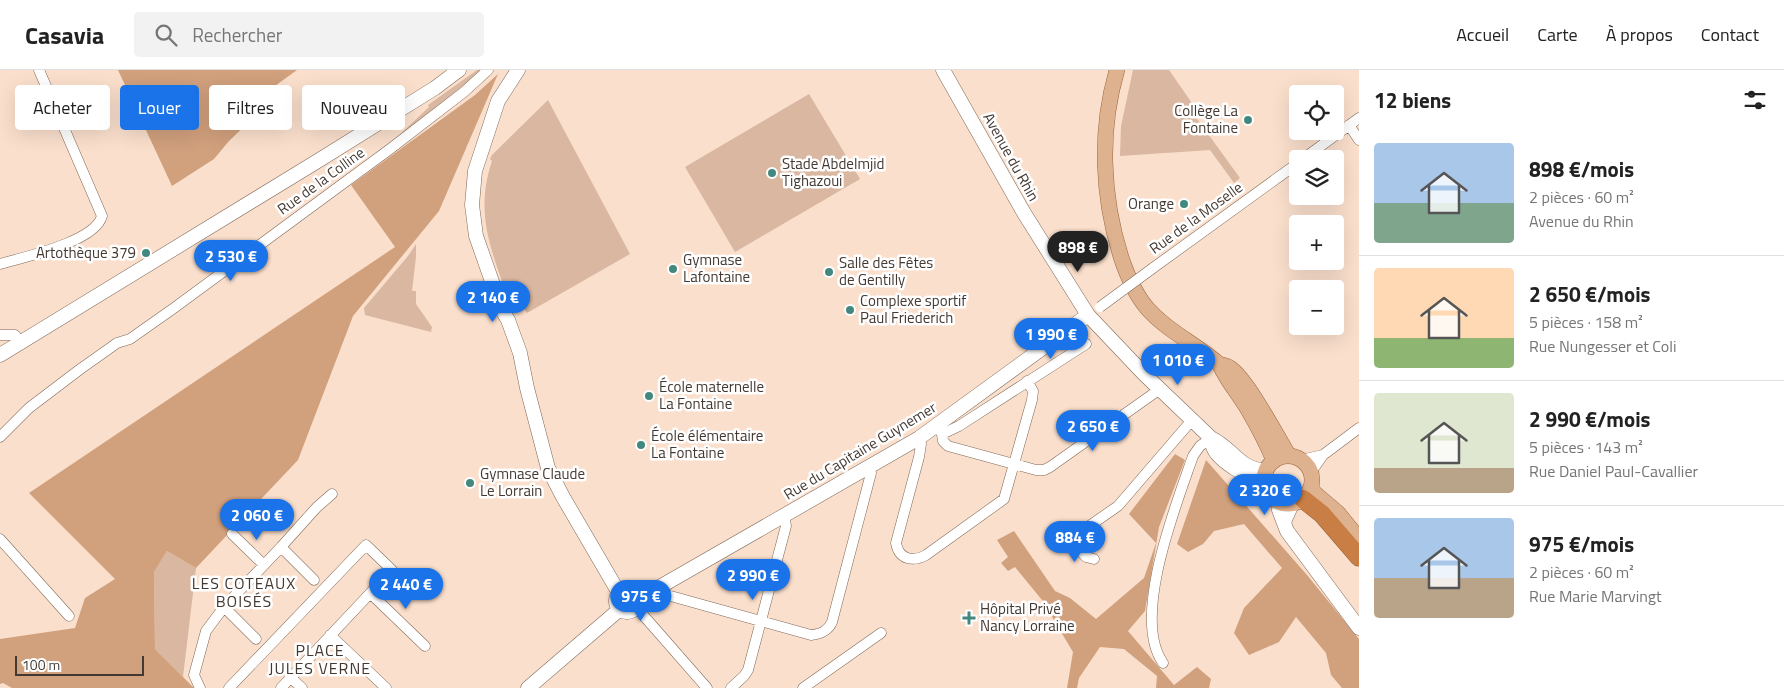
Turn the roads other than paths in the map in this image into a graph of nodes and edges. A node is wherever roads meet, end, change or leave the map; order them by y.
1 (39, 70) edge
2 (459, 70) edge
3 (488, 70) edge
4 (518, 70) edge
5 (943, 70) edge
6 (1117, 70) edge
7 (1359, 118) edge
8 (1349, 125) junction
9 (1359, 140) edge
10 (1315, 150) edge
11 (1289, 170) edge
12 (0, 264) edge
13 (1088, 315) junction
14 (0, 335) edge
15 (20, 342) junction
16 (1086, 344) dead end
17 (0, 355) edge
18 (1219, 364) junction
19 (1027, 381) junction
20 (1160, 389) junction
21 (1192, 420) junction
22 (1359, 428) edge
23 (939, 430) junction
24 (0, 437) edge
25 (918, 438) junction
26 (1210, 438) junction
27 (1323, 455) junction
28 (1295, 458) junction
29 (1015, 464) junction
30 (868, 467) junction
31 (1268, 472) junction
32 (1311, 472) junction
33 (332, 494) dead end
34 (1296, 499) junction
35 (784, 515) junction
36 (232, 534) dead end
37 (0, 539) edge
38 (1359, 539) edge
39 (282, 547) junction
40 (1359, 557) edge
41 (1094, 559) dead end
42 (264, 565) junction
43 (314, 580) dead end
44 (661, 586) junction
45 (370, 593) junction
46 (619, 593) junction
47 (637, 602) junction
48 (224, 608) junction
49 (620, 609) junction
50 (69, 616) dead end
51 (761, 621) junction
52 (1359, 628) edge
53 (881, 633) dead end
54 (330, 635) junction
55 (256, 639) dead end
56 (425, 646) dead end
57 (1163, 664) dead end
58 (290, 677) junction
59 (200, 688) edge
60 (229, 688) edge
61 (280, 688) edge
62 (302, 688) edge
63 (386, 688) edge
64 (528, 688) edge
65 (707, 688) edge
66 (731, 688) edge
67 (803, 688) edge

1 - 12 street
2 - 15 street
3 - 24 street, Rue de la Colline
4 - 46 street
5 - 13 street, Avenue du Rhin
6 - 18 main road
7 - 8 street
8 - 9 street
8 - 10 street
11 - 13 street, Rue de la Moselle, bridge
13 - 20 street, Avenue du Rhin
13 - 23 street, Rue du Capitaine Guynemer
14 - 15 street
15 - 17 street
16 - 19 street
18 - 28 main road
18 - 31 main road
19 - 23 street
19 - 29 street
20 - 21 street, Avenue du Rhin
20 - 29 street
21 - 26 street, Avenue du Rhin
21 - 41 street
22 - 27 street
23 - 25 street, Rue du Capitaine Guynemer
23 - 29 street
25 - 29 street
25 - 30 street, Rue du Capitaine Guynemer
26 - 31 street, Avenue du Rhin
26 - 57 street
27 - 28 street
27 - 32 street
28 - 31 main road
28 - 32 main road
30 - 35 street, Rue du Capitaine Guynemer
30 - 51 street
31 - 34 main road
32 - 34 main road
33 - 39 street
34 - 38 main road
34 - 40 highway
34 - 52 street
35 - 44 street, Rue du Capitaine Guynemer
35 - 51 street
36 - 42 street
37 - 50 street
39 - 42 street
39 - 43 street
42 - 48 street
44 - 47 street, Rue du Capitaine Guynemer
44 - 51 street
45 - 54 street
45 - 56 street
45 - 60 street
46 - 47 street
46 - 49 street
47 - 49 street
47 - 65 street
48 - 55 street
48 - 59 street
49 - 64 street
51 - 66 street
53 - 67 street
54 - 58 street
54 - 63 street
58 - 61 street
58 - 62 street

